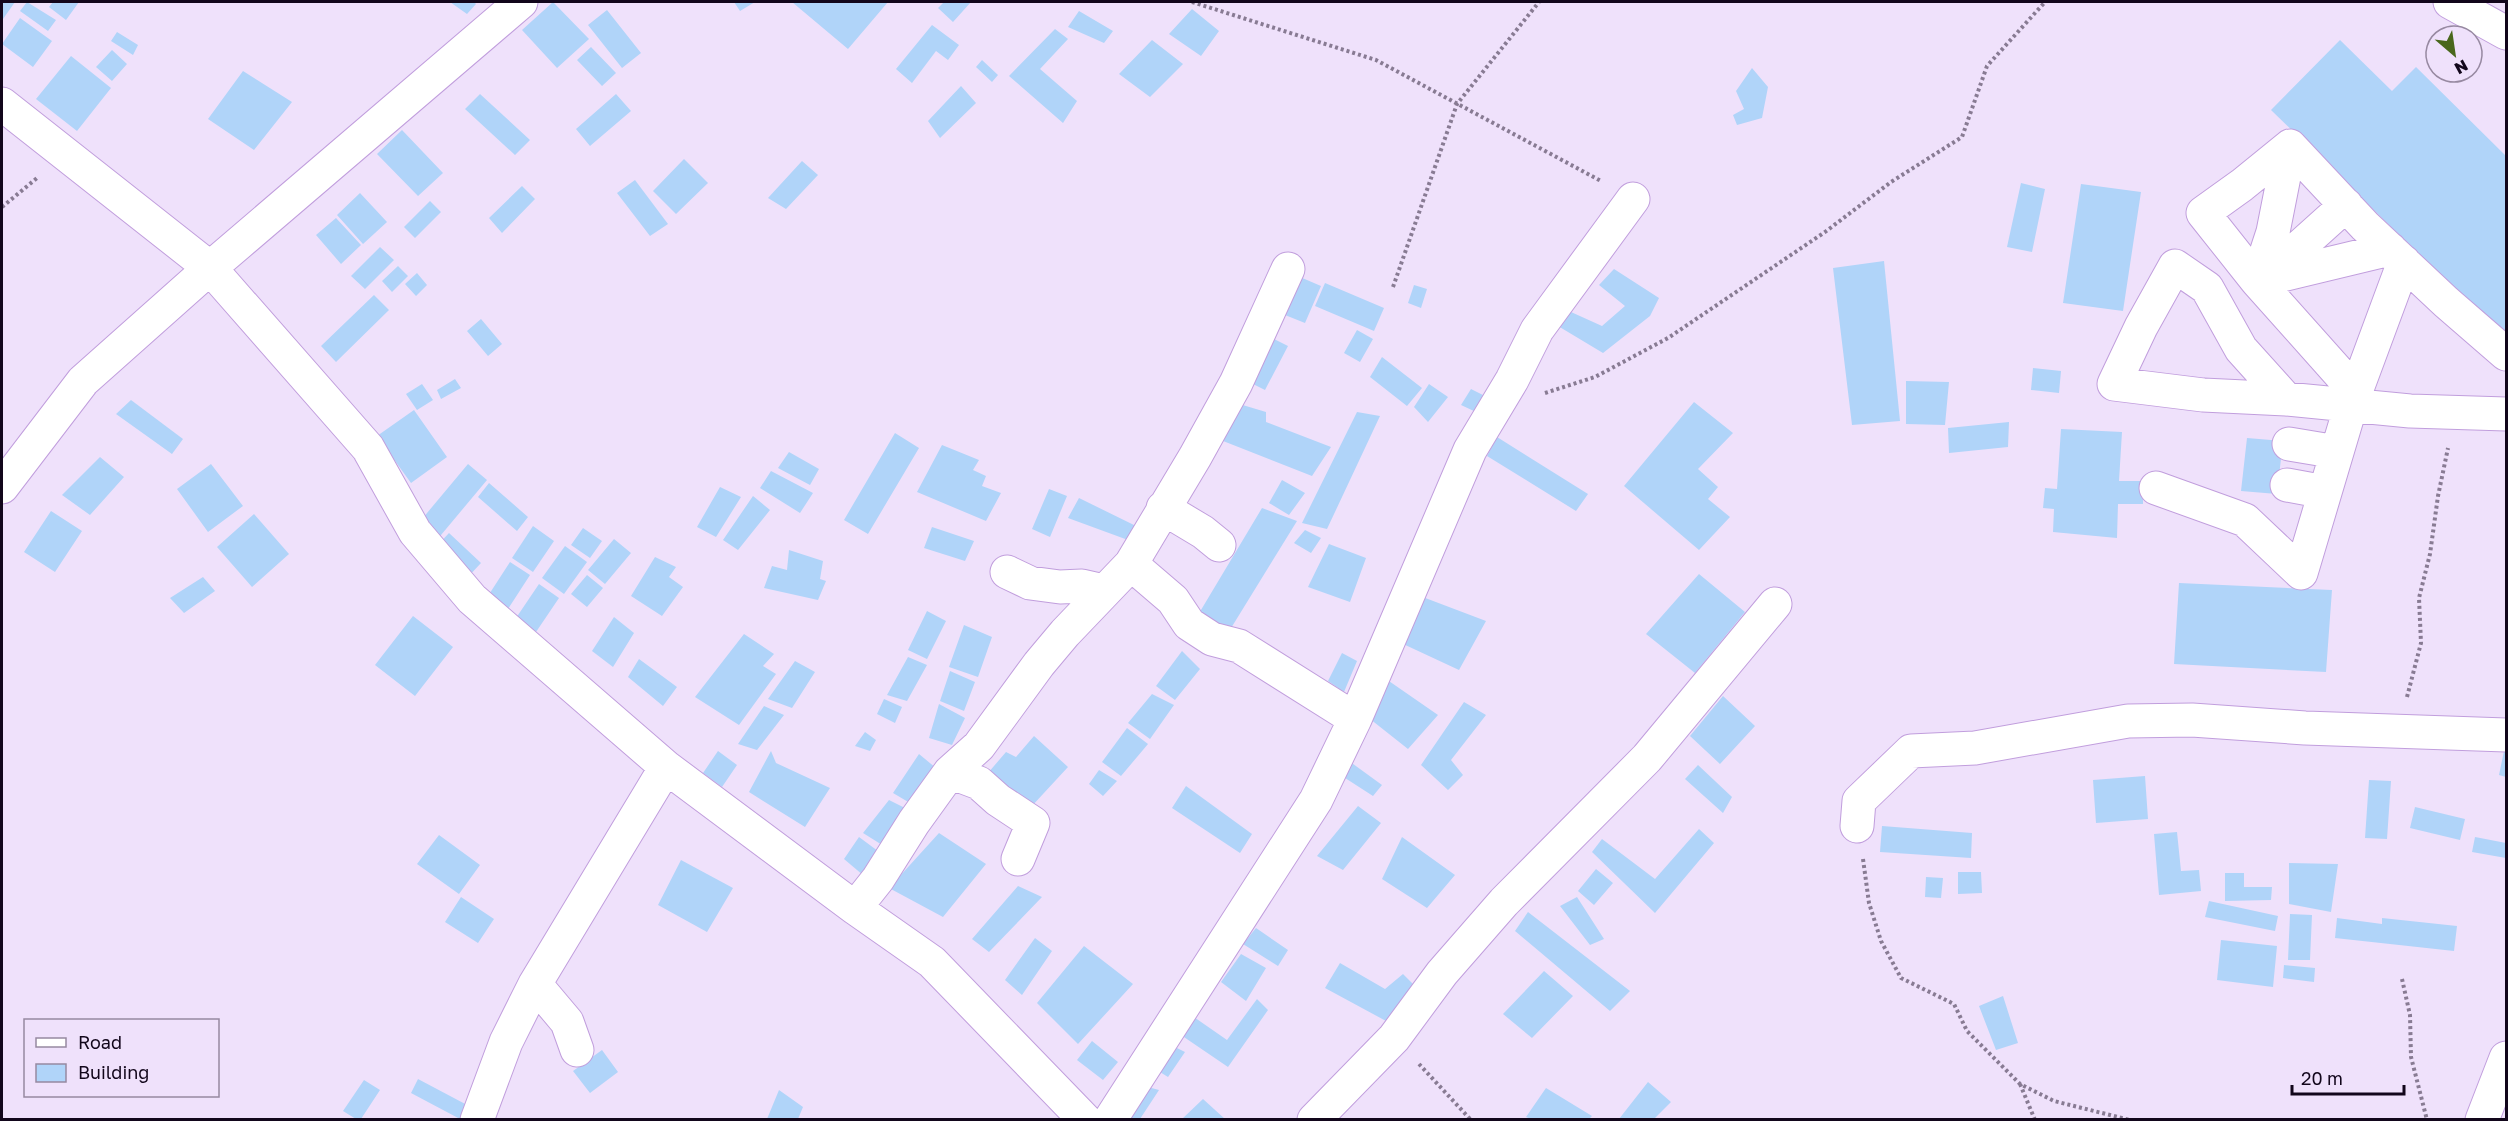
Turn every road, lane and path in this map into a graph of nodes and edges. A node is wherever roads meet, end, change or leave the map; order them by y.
1 (521, 2) edge
2 (1192, 2) edge
3 (1539, 2) edge
4 (2045, 2) edge
5 (2450, 2) edge
6 (2506, 33) edge
7 (2, 104) edge
8 (1456, 104) junction
9 (2290, 146) junction
10 (65, 154) junction
11 (1633, 199) joint
12 (2346, 204) junction
13 (2, 207) edge
14 (2397, 256) junction
15 (210, 268) junction
16 (1288, 268) dead end
17 (2260, 280) junction
18 (1393, 287) dead end
19 (2506, 354) edge
20 (2286, 399) junction
21 (2353, 399) junction
22 (1494, 410) junction
23 (2454, 412) junction
24 (2506, 414) edge
25 (2289, 444) dead end
26 (2337, 452) junction
27 (2287, 484) dead end
28 (2, 487) edge
29 (2156, 488) dead end
30 (2325, 492) junction
31 (1163, 508) junction
32 (1219, 544) dead end
33 (1131, 564) junction
34 (1007, 572) dead end
35 (1104, 591) junction
36 (1776, 604) dead end
37 (1355, 719) junction
38 (2396, 732) junction
39 (2506, 735) edge
40 (666, 767) junction
41 (950, 772) junction
42 (1857, 826) joint
43 (1018, 859) dead end
44 (855, 908) junction
45 (2402, 979) dead end
46 (535, 984) junction
47 (1394, 1038) junction
48 (577, 1050) dead end
49 (2506, 1058) edge
50 (2020, 1084) junction
51 (477, 1119) edge
52 (1085, 1119) edge
53 (1110, 1119) edge
54 (1314, 1119) edge
55 (1471, 1119) edge
56 (2035, 1119) edge
57 (2130, 1119) edge
58 (2427, 1119) edge
59 (2482, 1119) edge

1 - 15 street
2 - 8 path
3 - 8 path
4 - 22 path
5 - 6 street
7 - 10 street
8 - 11 path
8 - 18 path
9 - 12 street
9 - 17 street
9 - 17 street
10 - 13 path
10 - 15 street
11 - 22 street
12 - 14 street
12 - 17 street
14 - 17 street
14 - 19 street
14 - 21 street
15 - 28 street
15 - 40 street
16 - 31 street
17 - 21 street
20 - 20 street
20 - 21 street
21 - 23 street
21 - 26 street
22 - 37 street
23 - 24 street
23 - 38 path
25 - 26 street
26 - 30 street
27 - 30 street
29 - 30 street
31 - 32 street
31 - 33 street
33 - 35 street
33 - 37 street
34 - 35 street
35 - 41 street
36 - 47 street
37 - 53 street
38 - 39 street
38 - 42 street
40 - 44 street
40 - 46 street
41 - 43 street
41 - 44 street
42 - 50 path
44 - 52 street
45 - 58 path
46 - 48 street
46 - 51 street
47 - 54 street
47 - 55 path
49 - 59 street
50 - 56 path
50 - 57 path

